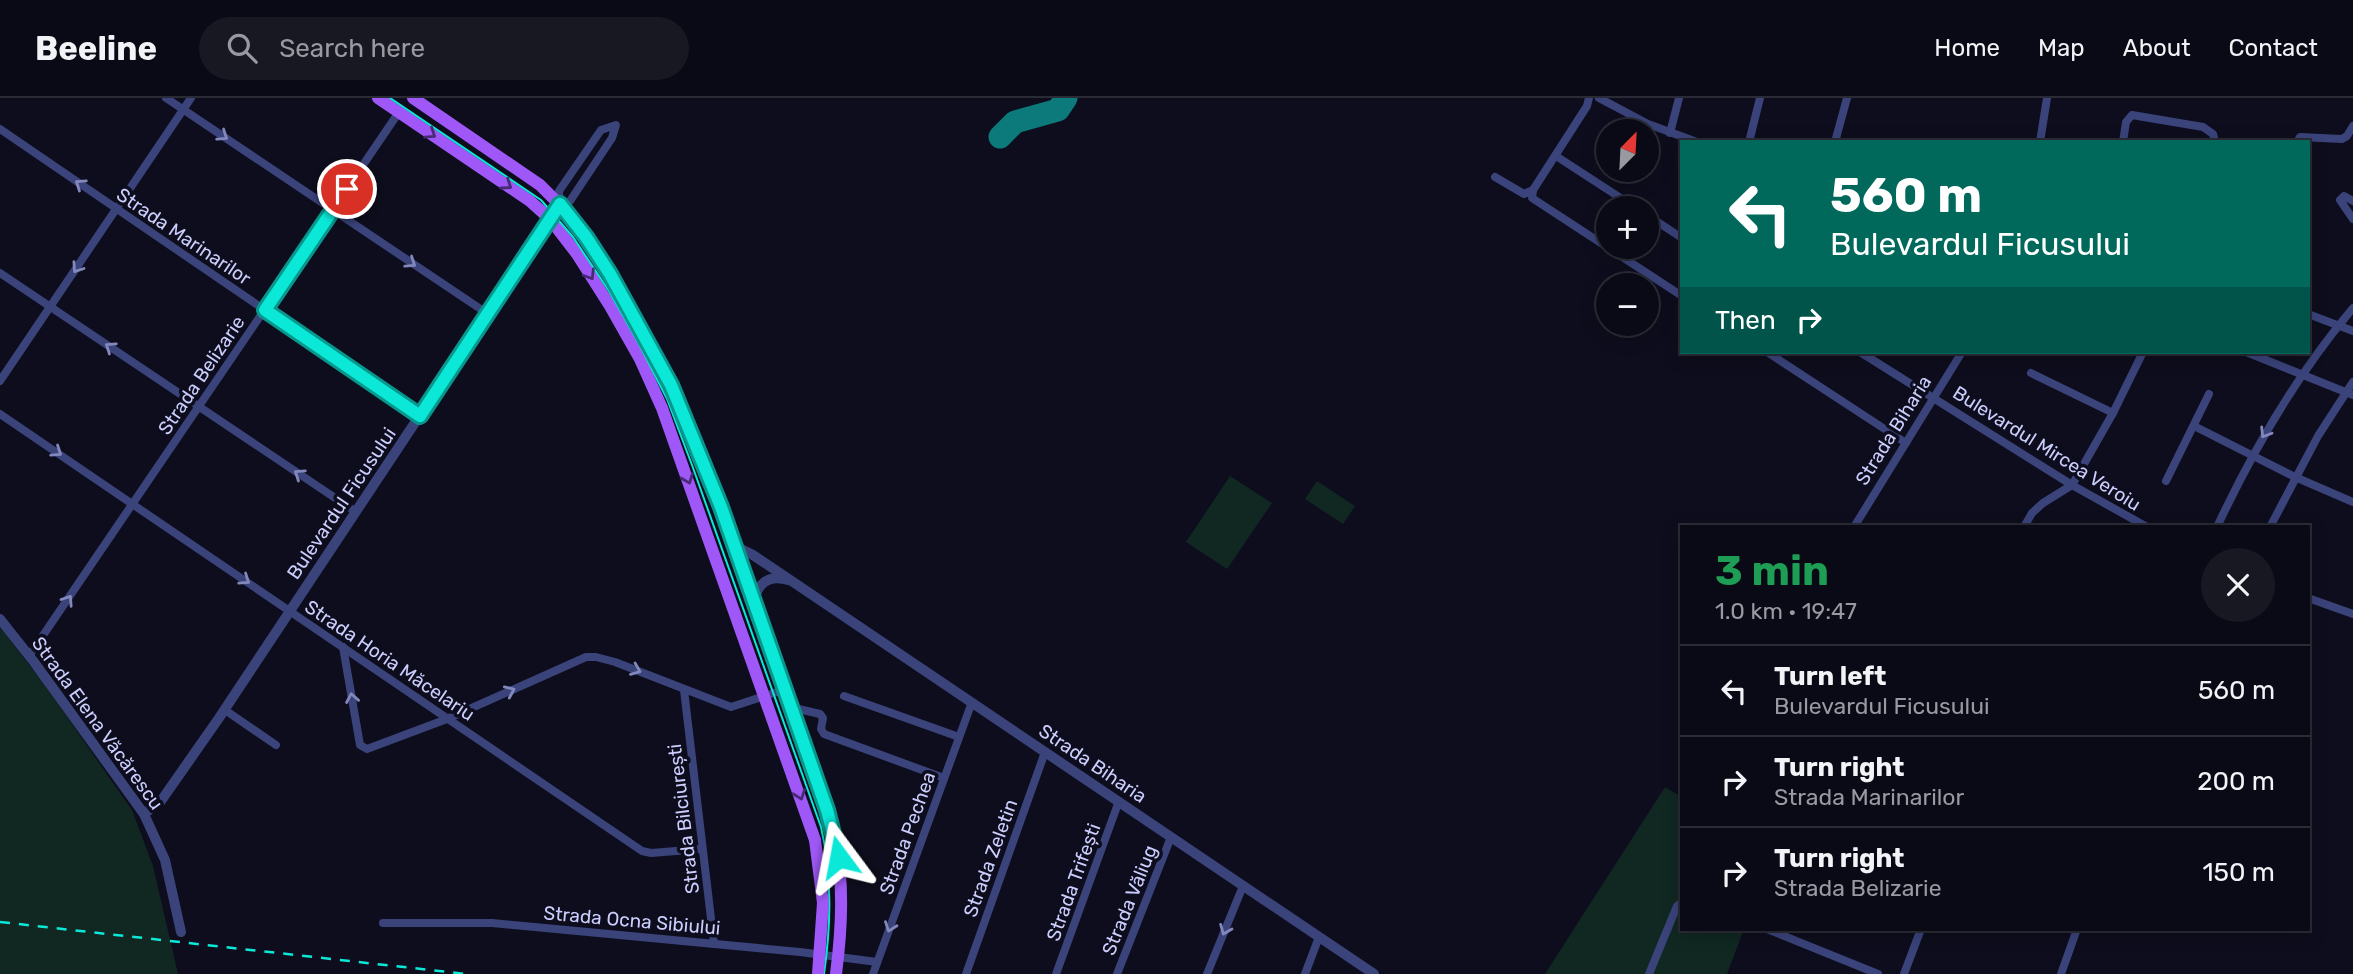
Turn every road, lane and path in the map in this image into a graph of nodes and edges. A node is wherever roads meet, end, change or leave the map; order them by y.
1 (166, 98) edge
2 (191, 98) edge
3 (378, 98) edge
4 (413, 98) edge
5 (1589, 98) edge
6 (1599, 98) edge
7 (1679, 98) edge
8 (1760, 98) edge
9 (1847, 98) edge
10 (2047, 98) edge
11 (184, 110) junction
12 (399, 112) junction
13 (2353, 126) edge
14 (0, 129) edge
15 (1670, 133) junction
16 (1692, 140) edge
17 (1750, 140) edge
18 (1836, 140) edge
19 (2040, 140) edge
20 (2123, 140) edge
21 (2214, 140) edge
22 (2298, 140) edge
23 (1556, 156) junction
24 (1495, 177) dead end
25 (1533, 190) junction
26 (1618, 196) edge
27 (2353, 201) edge
28 (560, 204) junction
29 (117, 209) junction
30 (333, 210) junction
31 (551, 219) junction
32 (2353, 219) edge
33 (1659, 223) edge
34 (1680, 237) edge
35 (0, 274) edge
36 (1680, 295) edge
37 (50, 307) junction
38 (2353, 308) edge
39 (265, 310) junction
40 (488, 314) junction
41 (2310, 315) edge
42 (2338, 325) junction
43 (2353, 331) edge
44 (1770, 354) edge
45 (1863, 354) edge
46 (1961, 354) edge
47 (2142, 354) edge
48 (2251, 354) edge
49 (2031, 373) dead end
50 (2301, 375) junction
51 (0, 381) edge
52 (2353, 382) edge
53 (2209, 394) dead end
54 (2349, 394) edge
55 (1935, 397) junction
56 (199, 407) junction
57 (2113, 413) junction
58 (0, 414) edge
59 (420, 416) junction
60 (2194, 426) junction
61 (1906, 443) junction
62 (2252, 455) junction
63 (2295, 477) junction
64 (2166, 481) dead end
65 (2072, 485) junction
66 (2353, 502) edge
67 (133, 504) junction
68 (356, 512) junction
69 (1855, 525) edge
70 (2025, 525) edge
71 (2143, 525) edge
72 (2218, 525) edge
73 (2271, 525) edge
74 (733, 545) junction
75 (792, 581) junction
76 (2310, 599) edge
77 (754, 604) junction
78 (290, 611) junction
79 (2353, 614) edge
80 (0, 619) edge
81 (343, 647) junction
82 (29, 656) junction
83 (684, 690) junction
84 (783, 690) junction
85 (765, 696) junction
86 (844, 696) dead end
87 (972, 702) junction
88 (790, 707) junction
89 (225, 710) junction
90 (447, 719) junction
91 (959, 737) junction
92 (276, 745) dead end
93 (1045, 752) junction
94 (944, 778) junction
95 (1119, 801) junction
96 (144, 814) junction
97 (1171, 837) junction
98 (701, 849) junction
99 (1243, 886) junction
100 (1680, 904) edge
101 (383, 923) dead end
102 (1772, 931) edge
103 (1920, 931) edge
104 (2076, 931) edge
105 (181, 932) dead end
106 (1319, 937) junction
107 (714, 944) junction
108 (877, 961) junction
109 (818, 974) edge
110 (835, 974) edge
111 (873, 974) edge
112 (966, 974) edge
113 (1056, 974) edge
114 (1116, 974) edge
115 (1207, 974) edge
116 (1304, 974) edge
117 (1374, 974) edge
118 (1649, 974) edge
119 (1878, 974) edge
120 (1904, 974) edge
121 (2061, 974) edge

1 - 11 street
2 - 11 street
3 - 12 main road
4 - 28 main road
5 - 23 street
6 - 15 street
7 - 15 street
8 - 17 street
9 - 18 street
10 - 19 street
11 - 29 street
11 -> 30 street
12 - 30 street, Strada Belizarie
12 -> 31 main road
13 - 22 street
29 -> 14 street, Strada Marinarilor
15 - 16 street
20 - 21 street
23 - 25 street
23 - 26 street
24 - 25 street
25 - 36 street
27 - 32 street
28 - 28 street, Bulevardul Ficusului
28 - 31 street, Bulevardul Ficusului
28 - 74 main road
29 -> 37 street
29 - 39 street, Strada Marinarilor
30 - 39 street, Strada Belizarie
30 -> 40 street
31 - 40 street, Bulevardul Ficusului
31 -> 85 main road
33 - 34 street
35 - 37 street
37 - 51 street
56 -> 37 street
38 - 42 street
39 - 56 street, Strada Belizarie
39 - 59 street, Strada Marinarilor
40 - 59 street, Bulevardul Ficusului
41 - 42 street
42 - 43 street
42 - 50 street
44 - 61 street
45 - 55 street, Bulevardul Mircea Veroiu
46 - 55 street, Strada Biharia
47 - 57 street
48 - 50 street
49 - 57 street
50 - 54 street
50 -> 62 street
52 - 54 street
53 - 60 street
54 - 63 street
55 - 61 street, Strada Biharia
55 - 65 street, Bulevardul Mircea Veroiu
56 - 67 street, Strada Belizarie
68 -> 56 street
57 - 65 street
58 -> 67 street, Strada Horia Măcelariu
59 - 68 street, Bulevardul Ficusului
60 - 62 street
60 - 64 street
61 - 69 street, Strada Biharia
62 - 63 street
62 - 72 street
63 - 66 street
63 - 73 street
65 - 70 street
65 - 71 street, Bulevardul Mircea Veroiu
67 -> 78 street, Strada Horia Măcelariu
82 -> 67 street, Strada Belizarie
68 - 78 street, Bulevardul Ficusului
74 - 75 street, Strada Biharia
74 - 77 main road
75 - 77 street
75 - 87 street, Strada Biharia
76 - 79 street
77 - 84 main road
78 - 81 street, Strada Horia Măcelariu
78 - 89 street, Bulevardul Ficusului
80 - 82 street, Strada Elena Văcărescu
81 - 90 street, Strada Horia Măcelariu
90 -> 81 street
82 - 96 street, Strada Elena Văcărescu
83 - 85 street
90 -> 83 street
83 - 98 street, Strada Bilciurești
84 - 85 street
84 - 88 main road
85 -> 109 main road, bridge
86 - 91 street
87 - 91 street, Strada Pechea
87 - 93 street, Strada Biharia
88 - 94 street
88 - 110 main road, bridge
89 - 92 street
89 - 96 street, Bulevardul Ficusului
90 - 98 street, Strada Horia Măcelariu
91 - 94 street, Strada Pechea
93 - 95 street, Strada Biharia
93 - 112 street, Strada Zeletin
94 -> 108 street, Strada Pechea
95 - 97 street, Strada Biharia
95 - 113 street, Strada Trifești
96 - 105 street, Strada Elena Văcărescu
97 - 99 street, Strada Biharia
97 - 114 street, Strada Văliug
98 - 107 street, Strada Bilciurești
99 - 106 street, Strada Biharia
99 -> 115 street
100 - 118 street
101 - 107 street, Strada Ocna Sibiului
102 - 119 street
103 - 120 street
104 - 121 street
106 - 116 street
106 - 117 street, Strada Biharia
107 - 108 street, Strada Ocna Sibiului
108 - 111 street, Strada Pechea

